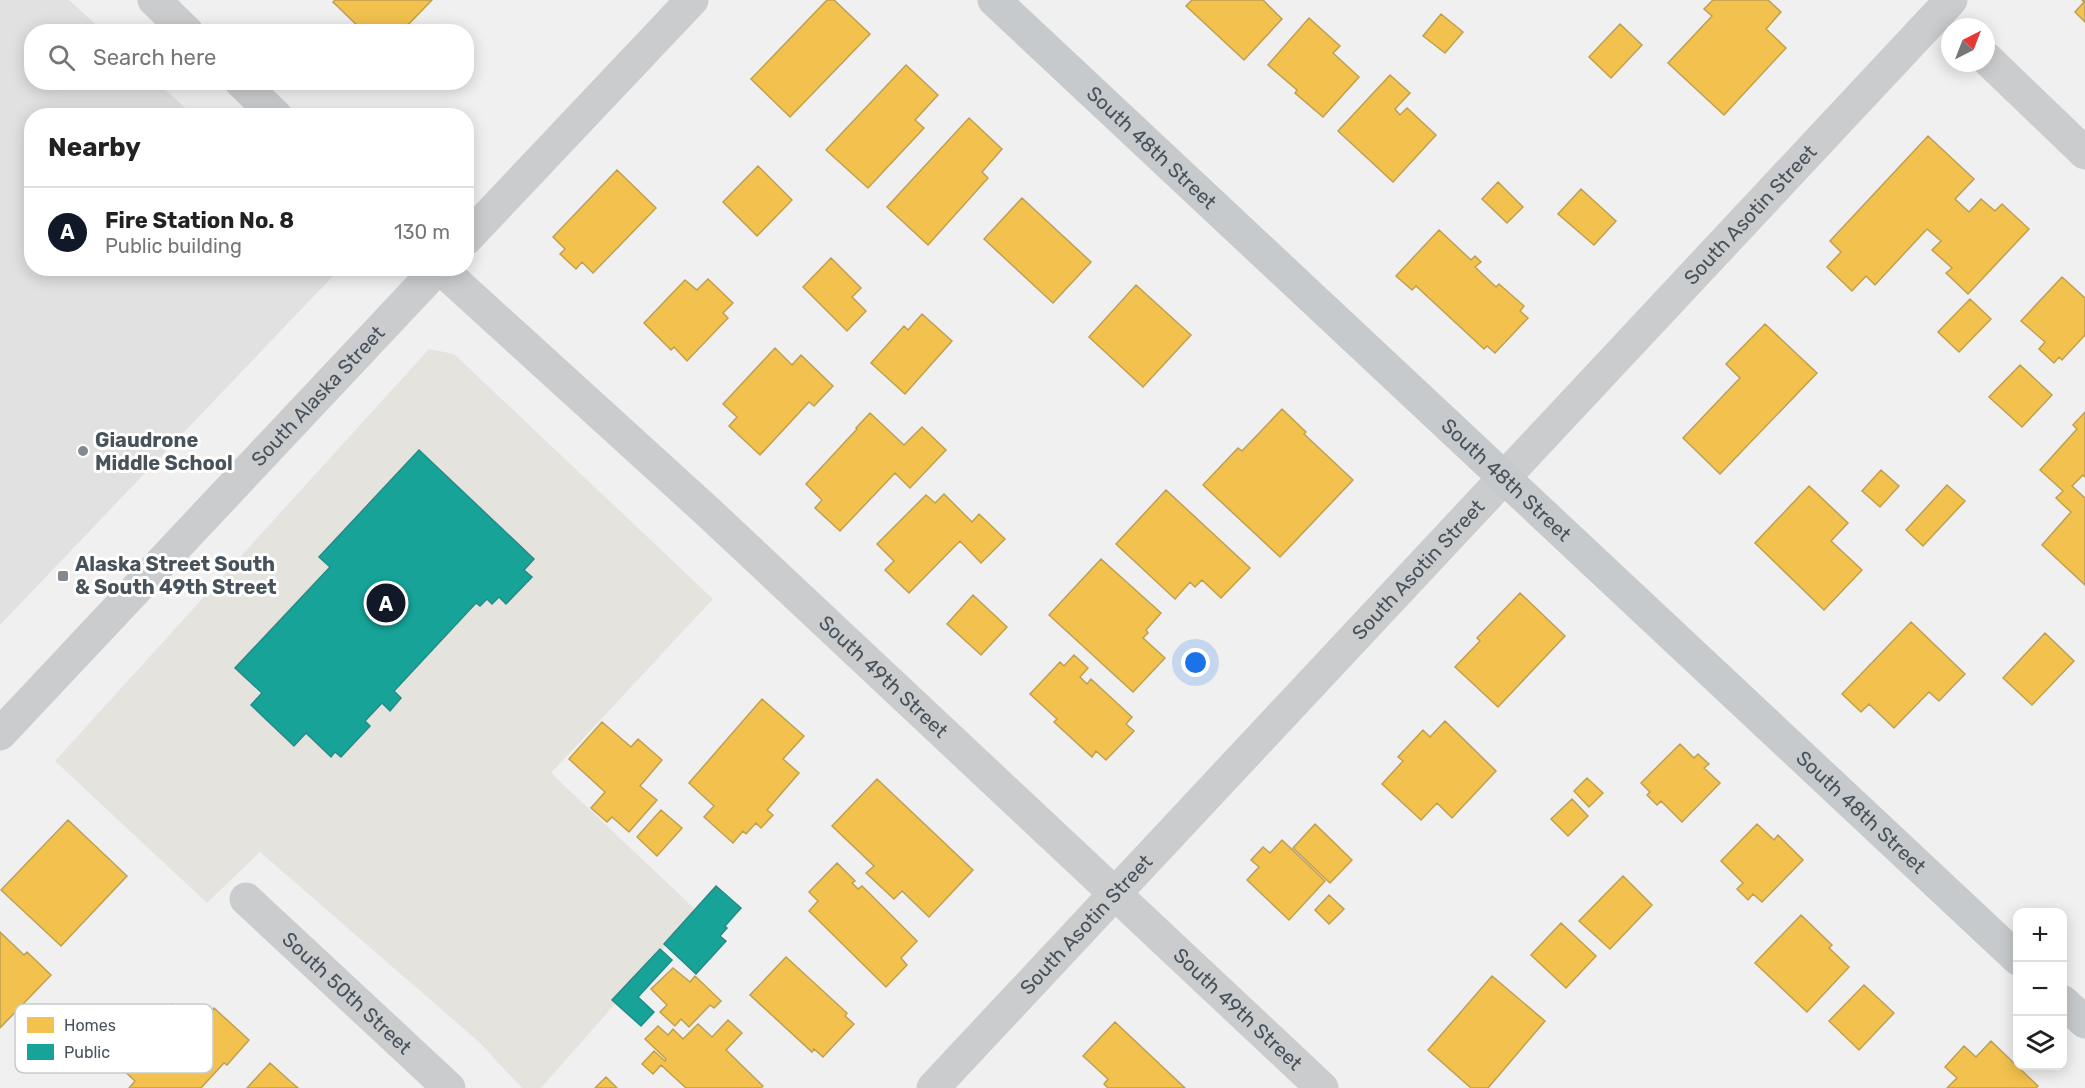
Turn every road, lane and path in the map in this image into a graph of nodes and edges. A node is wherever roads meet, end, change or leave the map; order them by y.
1 (154, 0) edge
2 (692, 0) edge
3 (994, 0) edge
4 (1942, 10) edge
5 (179, 24) edge
6 (1995, 67) edge
7 (249, 90) edge
8 (268, 108) edge
9 (2085, 153) edge
10 (474, 231) edge
11 (431, 276) edge
12 (448, 276) edge
13 (1504, 479) junction
14 (0, 734) edge
15 (1115, 894) junction
16 (246, 898) dead end
17 (2013, 954) edge
18 (2067, 1006) edge
19 (2085, 1022) edge
20 (449, 1088) edge
21 (933, 1088) edge
22 (1322, 1088) edge

1 - 5 street
2 - 10 street
3 - 13 main road, South 48th Street
4 - 13 street, South Asotin Street
6 - 9 street
7 - 8 street
11 - 14 street, South Alaska Street
12 - 15 street, South 49th Street
13 - 15 street, South Asotin Street
13 - 17 main road, South 48th Street
15 - 21 street, South Asotin Street
15 - 22 street, South 49th Street
16 - 20 street, South 50th Street
18 - 19 main road

